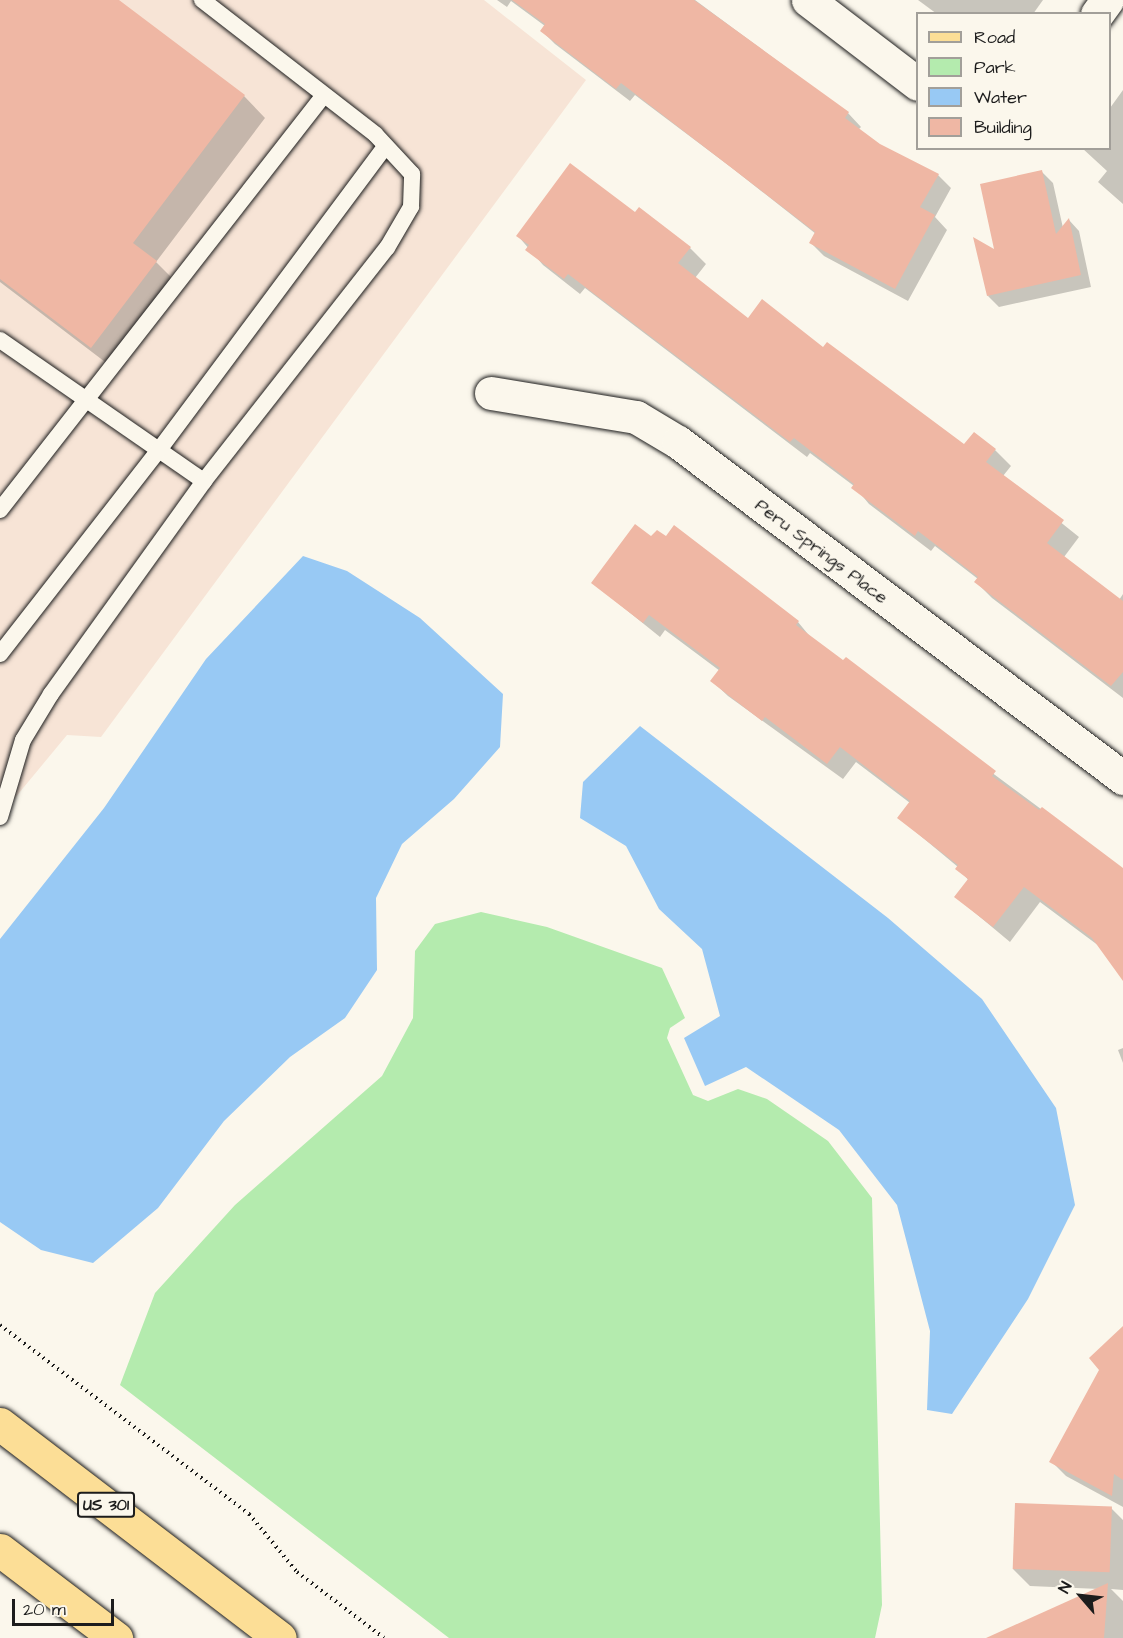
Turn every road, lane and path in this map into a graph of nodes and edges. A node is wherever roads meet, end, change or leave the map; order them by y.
1 (202, 0) edge
2 (808, 0) edge
3 (916, 82) edge
4 (324, 95) junction
5 (386, 146) junction
6 (1, 342) edge
7 (490, 393) dead end
8 (85, 399) junction
9 (159, 450) junction
10 (204, 481) junction
11 (0, 510) edge
12 (0, 654) edge
13 (1123, 778) edge
14 (0, 817) edge
15 (0, 1325) edge
16 (0, 1424) edge
17 (0, 1550) edge
18 (116, 1638) edge
19 (280, 1638) edge
20 (384, 1638) edge

1 - 4 lane
2 - 3 street
4 - 5 lane
4 - 8 lane
5 - 9 lane
5 - 10 lane
6 - 8 lane
7 - 13 street, Peru Springs Place
8 - 9 lane
8 - 11 lane
9 - 10 lane
9 - 12 lane
10 - 14 lane
15 - 20 path
16 - 19 main road, US 301
17 - 18 main road

